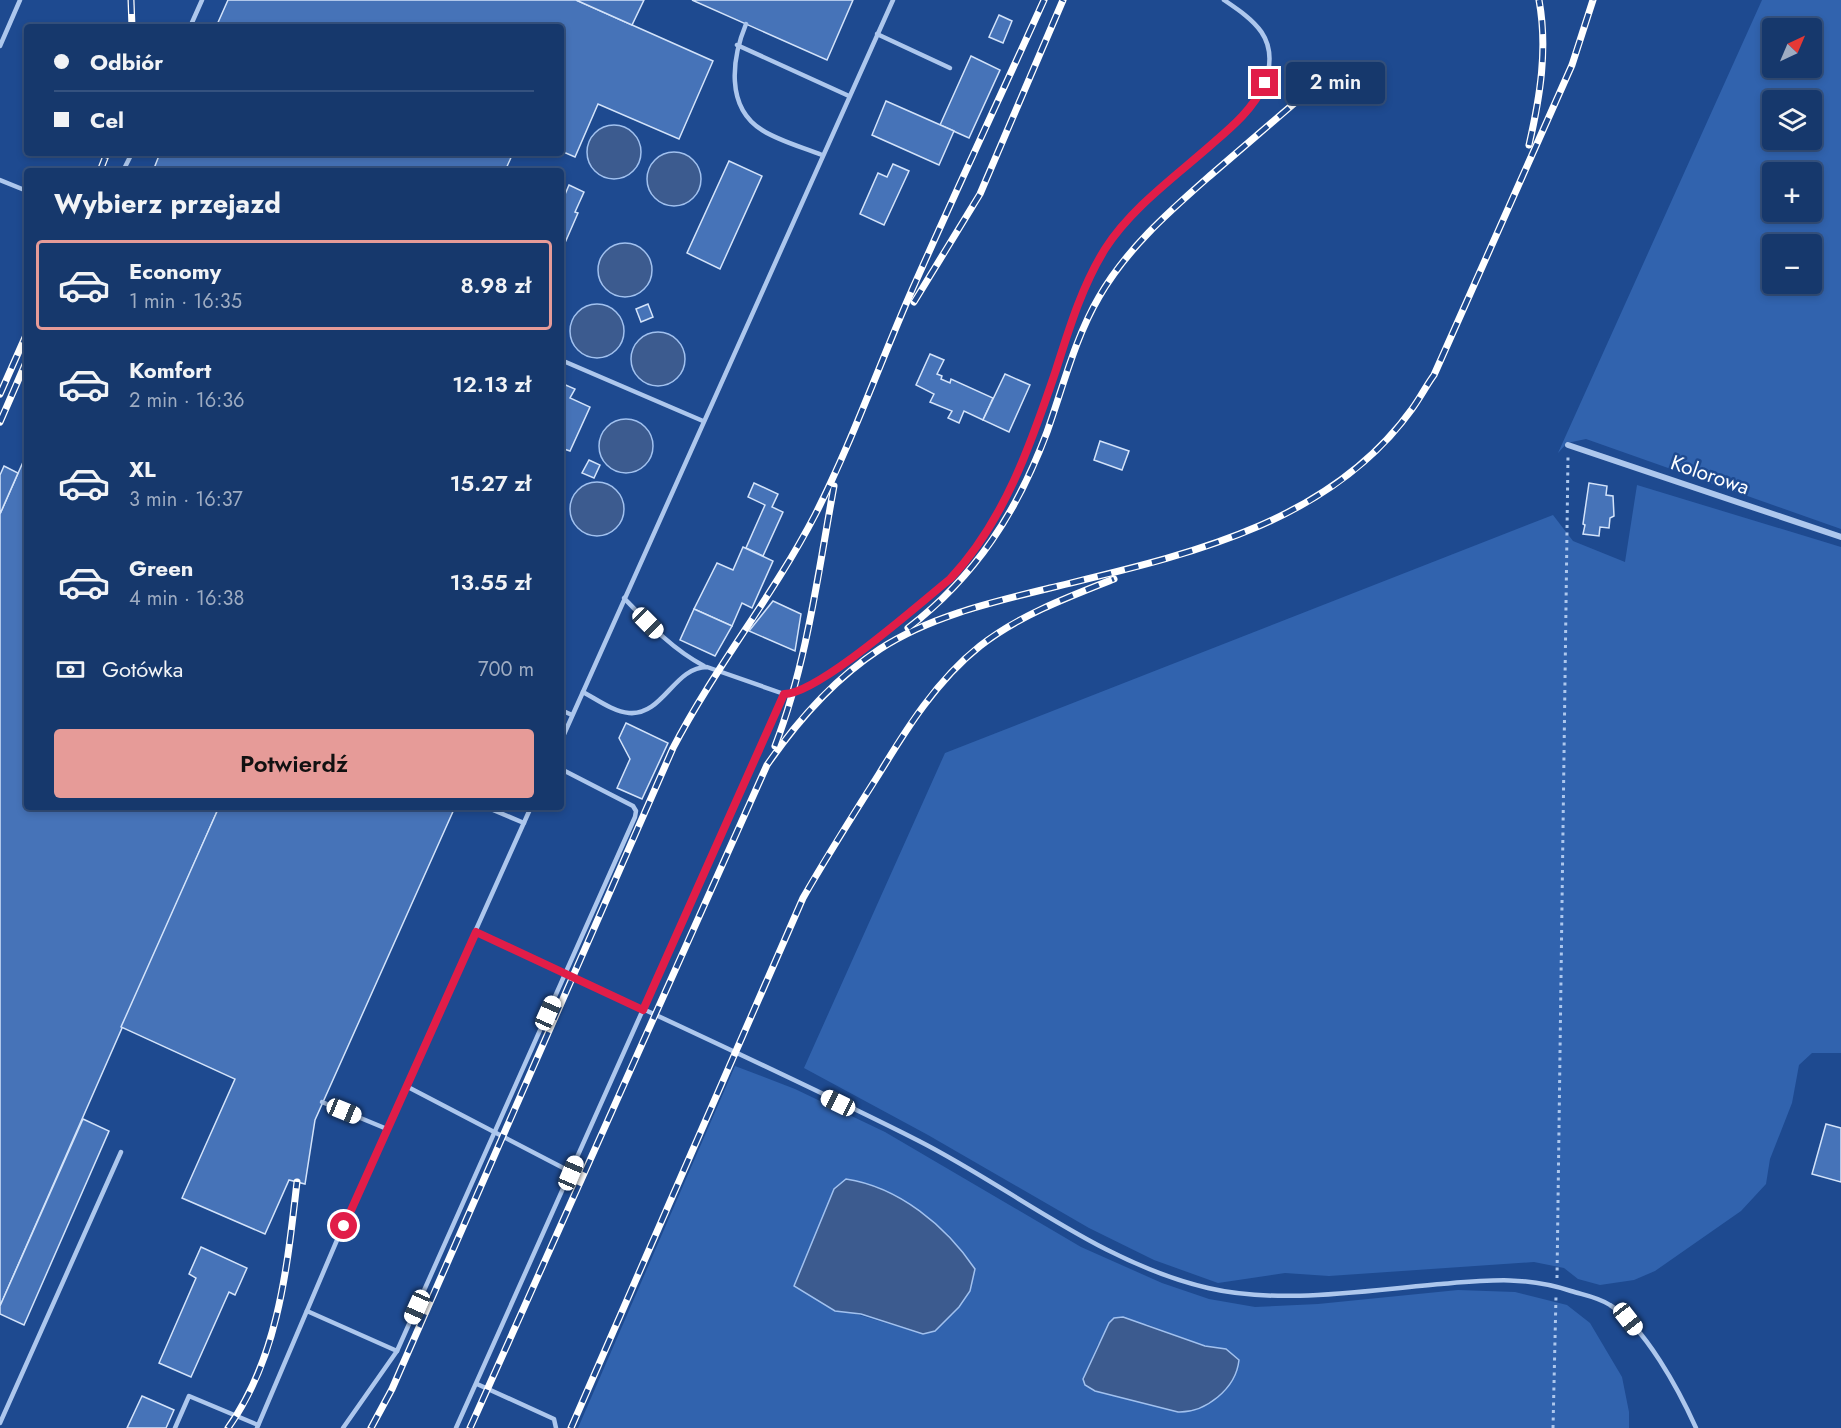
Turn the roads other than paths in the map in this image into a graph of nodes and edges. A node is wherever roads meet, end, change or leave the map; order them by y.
1 (20, 0) edge
2 (202, 0) edge
3 (892, 0) edge
4 (1224, 0) edge
5 (191, 24) edge
6 (746, 24) dead end
7 (877, 34) junction
8 (737, 45) junction
9 (0, 46) edge
10 (950, 68) dead end
11 (849, 96) junction
12 (822, 155) junction
13 (0, 180) edge
14 (24, 190) edge
15 (564, 361) edge
16 (703, 421) junction
17 (1568, 445) road end
18 (1841, 537) edge
19 (624, 598) junction
20 (707, 667) junction
21 (583, 692) junction
22 (784, 694) junction
23 (564, 711) edge
24 (572, 715) junction
25 (564, 734) edge
26 (564, 771) edge
27 (493, 810) edge
28 (530, 810) edge
29 (524, 823) junction
30 (476, 932) junction
31 (565, 974) junction
32 (643, 1010) junction
33 (406, 1086) junction
34 (322, 1102) dead end
35 (387, 1128) junction
36 (495, 1132) junction
37 (121, 1152) dead end
38 (571, 1173) junction
39 (307, 1311) junction
40 (397, 1351) junction
41 (477, 1384) junction
42 (0, 1423) edge
43 (257, 1426) edge
44 (175, 1428) edge
45 (343, 1428) edge
46 (456, 1428) edge
47 (556, 1428) edge
48 (1696, 1428) edge

1 - 9 lane
2 - 5 lane
3 - 7 lane
4 - 22 lane
6 - 8 lane
7 - 10 lane
7 - 11 lane
8 - 11 lane
8 - 12 lane
11 - 12 lane
12 - 16 lane
13 - 14 lane
15 - 16 lane
16 - 19 lane
17 - 18 street, Kolorowa
19 - 20 lane
19 - 21 lane
20 - 21 lane
20 - 22 lane
21 - 24 lane
22 - 32 lane
23 - 24 lane
24 - 25 lane
26 - 31 lane
27 - 29 lane
28 - 29 lane
29 - 30 lane
30 - 31 lane
30 - 33 lane
31 - 32 lane
31 - 36 lane
32 - 38 lane
32 - 48 lane
33 - 35 lane
33 - 36 lane
34 - 35 lane
35 - 39 lane
36 - 38 lane
36 - 40 lane
37 - 42 lane
38 - 41 lane
39 - 40 lane
39 - 43 lane
40 - 45 lane
41 - 46 lane
41 - 47 lane
43 - 44 lane

